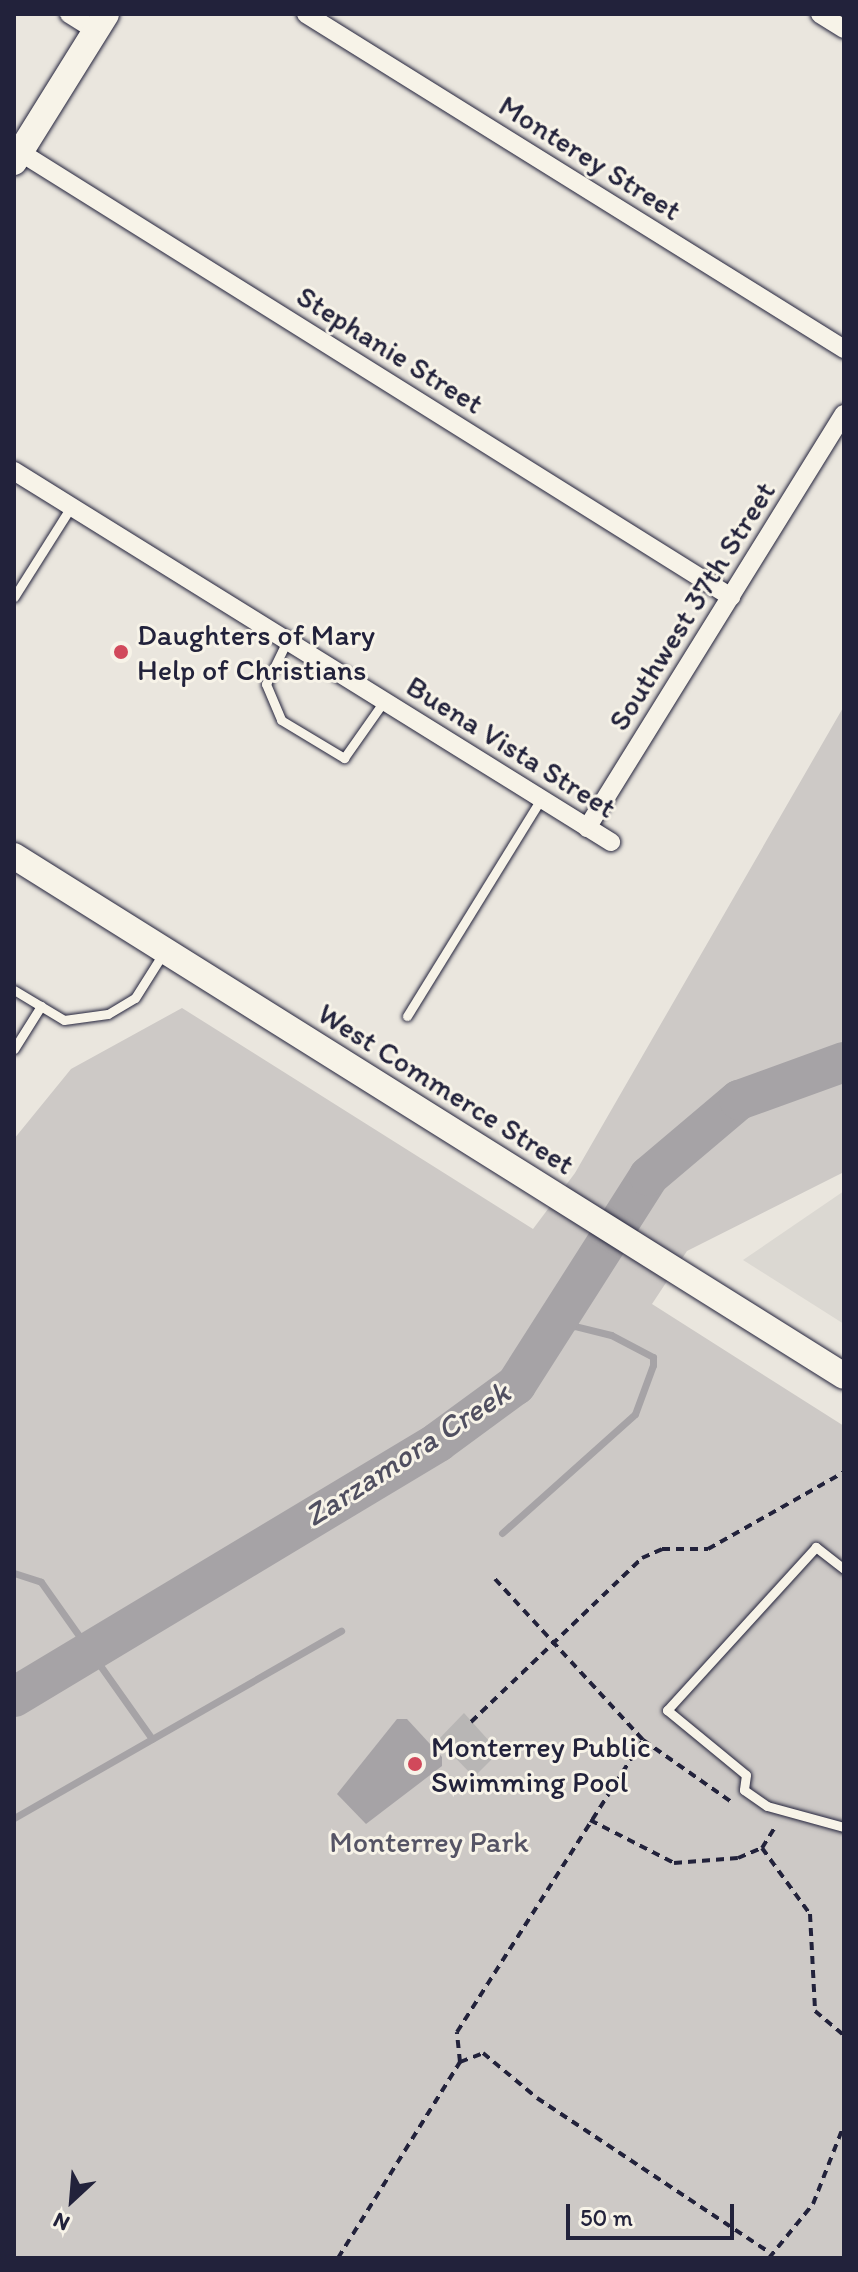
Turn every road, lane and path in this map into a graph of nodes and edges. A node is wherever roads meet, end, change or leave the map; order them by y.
1 (69, 14) edge
2 (306, 14) edge
3 (820, 14) edge
4 (101, 22) edge
5 (844, 29) edge
6 (17, 157) edge
7 (844, 349) edge
8 (844, 414) edge
9 (14, 471) edge
10 (71, 507) junction
11 (14, 597) edge
12 (731, 597) junction
13 (287, 641) junction
14 (384, 701) junction
15 (541, 799) junction
16 (587, 828) junction
17 (611, 842) dead end
18 (14, 856) edge
19 (165, 951) junction
20 (14, 990) edge
21 (41, 1006) junction
22 (407, 1016) dead end
23 (14, 1049) edge
24 (844, 1376) edge
25 (844, 1472) edge
26 (844, 1569) edge
27 (495, 1579) dead end
28 (554, 1643) junction
29 (471, 1722) dead end
30 (643, 1740) junction
31 (741, 1807) dead end
32 (764, 1819) dead end
33 (590, 1820) junction
34 (776, 1826) junction
35 (844, 1827) edge
36 (790, 1829) dead end
37 (762, 1848) junction
38 (844, 2035) edge
39 (460, 2062) junction
40 (844, 2125) edge
41 (769, 2256) edge
42 (338, 2258) edge

1 - 4 street
2 - 7 street, Monterey Street
3 - 5 street
4 - 6 main road
6 - 12 street, Stephanie Street
8 - 12 street, Southwest 37th Street
9 - 10 street, Buena Vista Street
10 - 11 lane
10 - 13 street, Buena Vista Street
12 - 16 street, Southwest 37th Street
13 - 14 street, Buena Vista Street
13 - 14 lane
14 - 15 street, Buena Vista Street
15 - 16 street, Buena Vista Street
15 - 22 lane
16 - 17 street, Buena Vista Street
18 - 19 main road, West Commerce Street
19 - 21 lane
19 - 24 main road, West Commerce Street
20 - 21 lane
21 - 23 lane
25 - 28 path
26 - 35 lane
27 - 28 path
28 - 29 path
28 - 30 path
30 - 31 path
30 - 33 path
32 - 34 path
33 - 37 path
33 - 39 path
34 - 36 path
34 - 37 path
37 - 38 path
39 - 41 path
39 - 42 path
40 - 41 path

